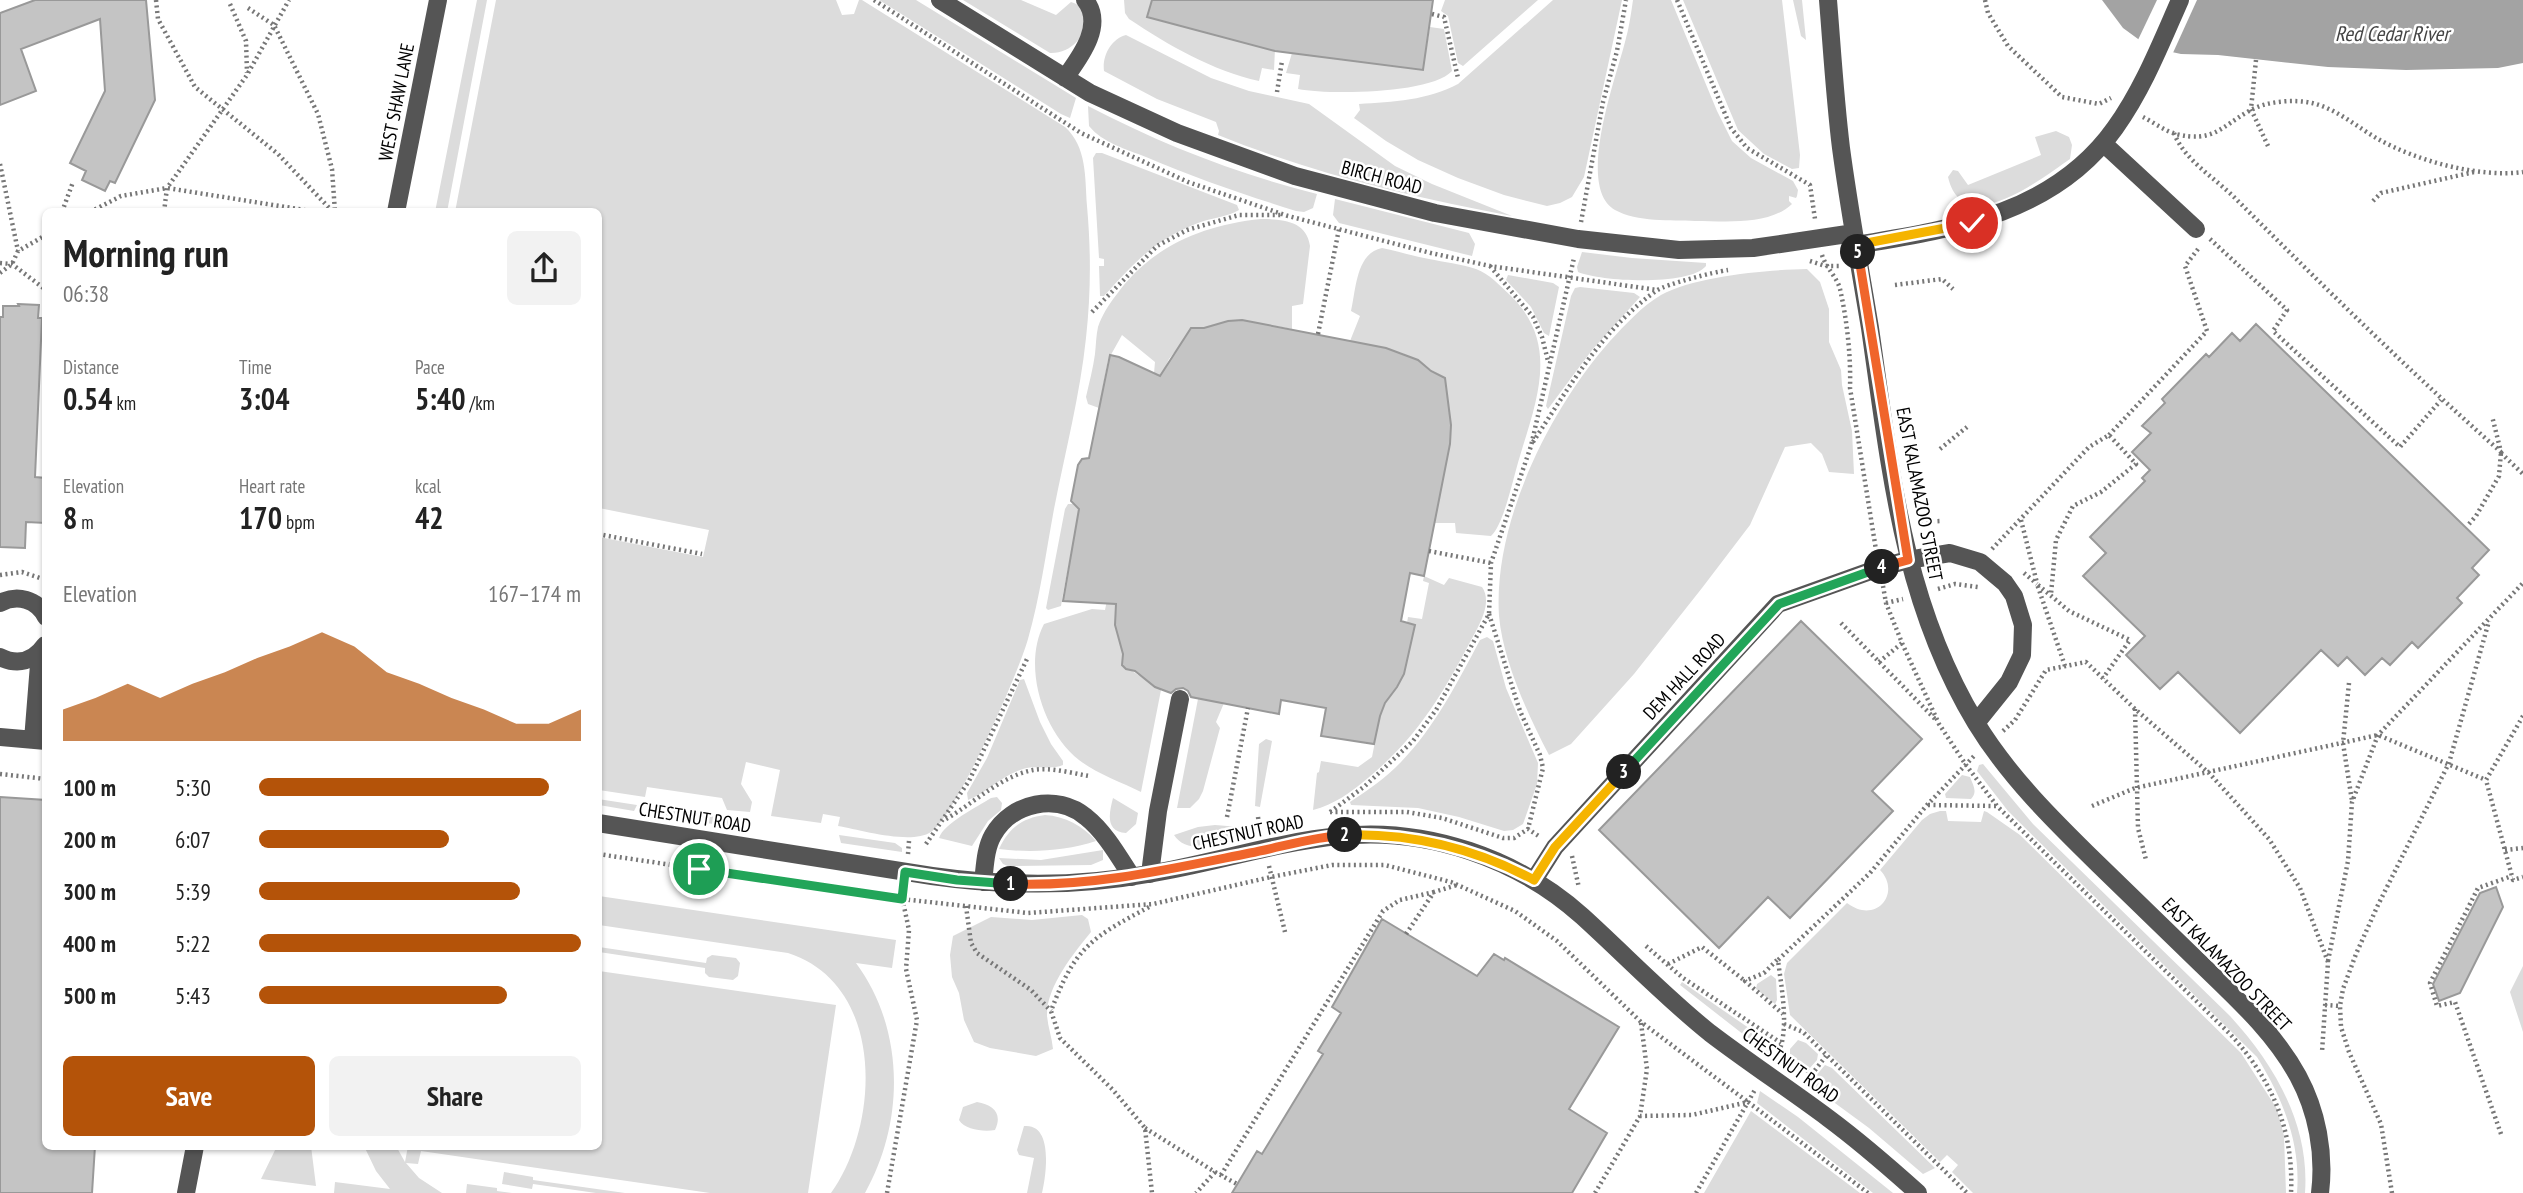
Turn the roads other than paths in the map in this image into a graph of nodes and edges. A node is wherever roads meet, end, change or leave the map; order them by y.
1 (438, 0) edge
2 (940, 0) edge
3 (1085, 0) edge
4 (1828, 0) edge
5 (2180, 0) edge
6 (1065, 78) junction
7 (2103, 144) junction
8 (397, 208) edge
9 (2196, 229) dead end
10 (1855, 239) junction
11 (1908, 560) junction
12 (0, 603) edge
13 (42, 612) edge
14 (42, 651) edge
15 (0, 657) edge
16 (42, 686) edge
17 (1180, 699) dead end
18 (1976, 723) junction
19 (0, 737) edge
20 (39, 740) edge
21 (602, 824) edge
22 (1141, 876) junction
23 (1534, 880) junction
24 (983, 882) junction
25 (194, 1150) edge
26 (186, 1193) edge
27 (1917, 1193) edge
28 (2320, 1193) edge

1 - 8 street, WEST SHAW LANE
2 - 6 street, BIRCH ROAD
3 - 6 street
4 - 10 street, EAST KALAMAZOO STREET
5 - 7 street, BIRCH ROAD
6 - 10 street, BIRCH ROAD
7 - 9 street
7 - 10 street, BIRCH ROAD
10 - 11 street, EAST KALAMAZOO STREET
11 - 18 street, EAST KALAMAZOO STREET
11 - 18 street, DEM HALL ROAD
11 - 23 street, DEM HALL ROAD
12 - 13 street
14 - 15 street
16 - 20 street
17 - 22 street
18 - 28 street, EAST KALAMAZOO STREET
19 - 20 street
21 - 24 street, CHESTNUT ROAD
22 - 23 street, CHESTNUT ROAD
22 - 24 street, CHESTNUT ROAD
22 - 24 street
23 - 27 street, CHESTNUT ROAD
25 - 26 street

